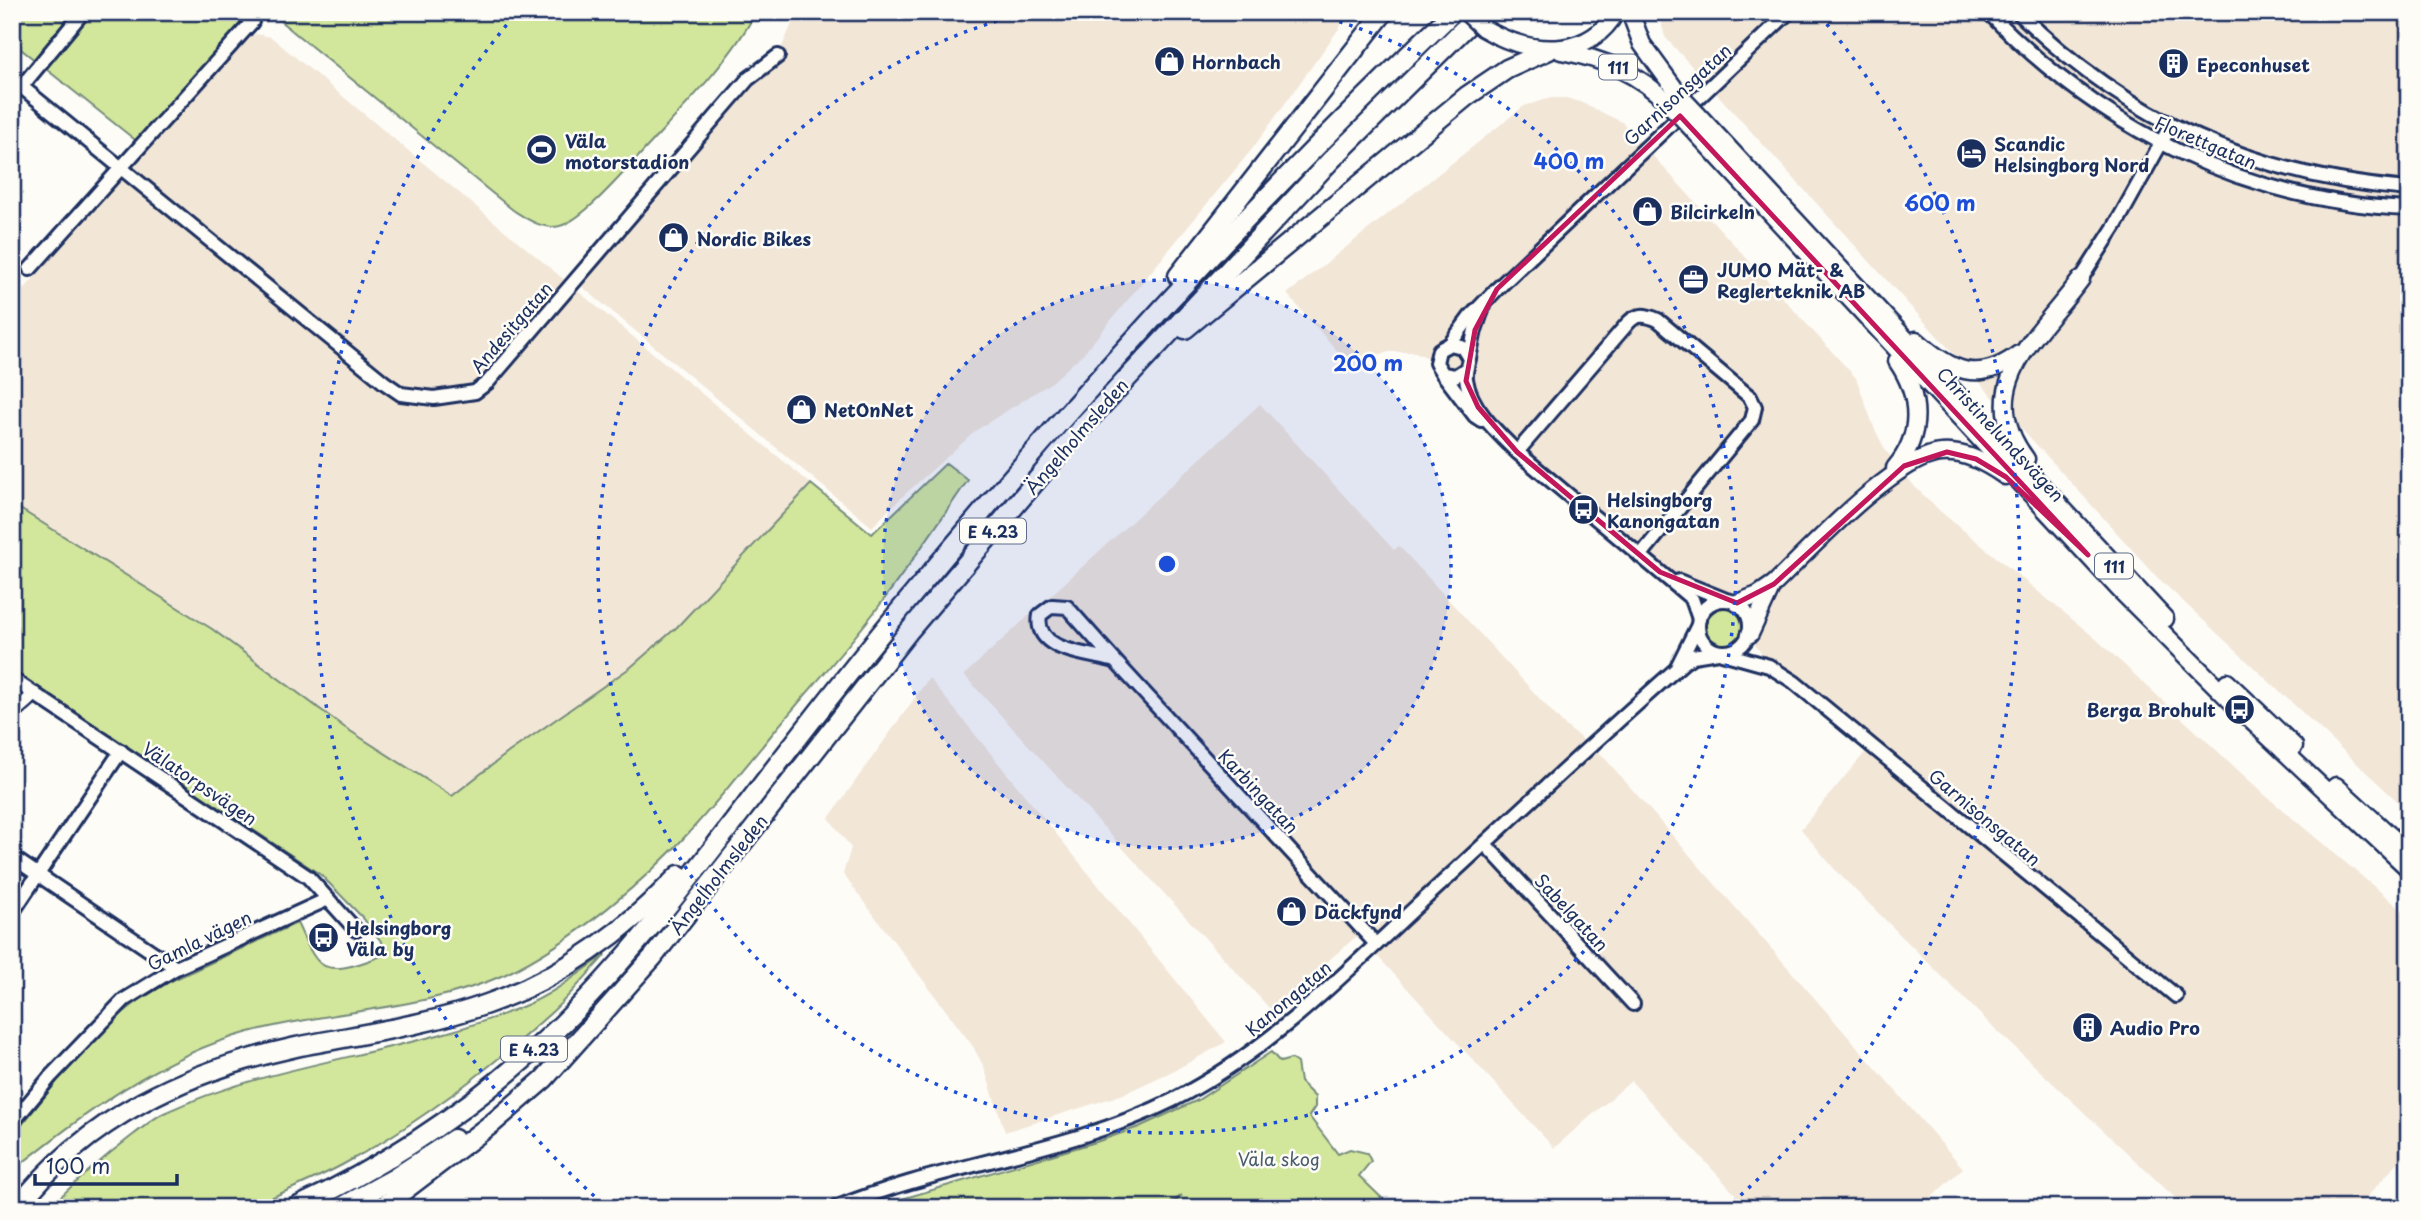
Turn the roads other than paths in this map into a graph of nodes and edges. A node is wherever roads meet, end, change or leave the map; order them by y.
1 (83, 12) edge
2 (241, 12) edge
3 (1384, 12) edge
4 (1453, 12) edge
5 (1466, 12) edge
6 (1482, 12) edge
7 (1616, 12) edge
8 (1630, 12) edge
9 (1787, 12) edge
10 (1988, 12) edge
11 (2018, 12) edge
12 (1552, 50) junction
13 (778, 56) dead end
14 (17, 82) edge
15 (1675, 101) junction
16 (1692, 119) junction
17 (2171, 125) junction
18 (2161, 144) junction
19 (122, 167) junction
20 (2409, 190) edge
21 (2409, 209) edge
22 (1835, 264) junction
23 (30, 269) dead end
24 (2081, 279) joint
25 (1485, 303) junction
26 (1852, 303) junction
27 (1450, 344) junction
28 (2026, 349) junction
29 (1467, 364) junction
30 (1131, 373) junction
31 (1443, 374) junction
32 (1088, 392) junction
33 (1493, 428) junction
34 (1517, 452) junction
35 (1882, 482) junction
36 (2069, 517) junction
37 (1640, 555) junction
38 (2088, 555) junction
39 (1660, 572) junction
40 (1774, 584) junction
41 (1734, 602) junction
42 (1699, 622) junction
43 (1749, 635) junction
44 (1720, 652) junction
45 (1115, 661) junction
46 (1769, 667) junction
47 (1677, 668) junction
48 (12, 679) edge
49 (35, 694) junction
50 (12, 714) edge
51 (121, 751) junction
52 (725, 833) junction
53 (1485, 844) junction
54 (2409, 853) edge
55 (12, 857) edge
56 (2409, 869) edge
57 (38, 874) junction
58 (328, 899) junction
59 (12, 913) edge
60 (356, 930) dead end
61 (1376, 944) junction
62 (176, 968) junction
63 (2176, 996) dead end
64 (1633, 1004) dead end
65 (569, 1049) junction
66 (12, 1123) edge
67 (17, 1208) edge
68 (295, 1208) edge
69 (340, 1208) edge
70 (382, 1208) edge
71 (835, 1208) edge

1 - 14 street
2 - 19 street
3 - 32 highway
4 - 32 highway, Ängelholmsleden / E 4.23
5 - 12 main road, 111, bridge
6 - 30 highway, Ängelholmsleden / E 4.23
7 - 12 main road
8 - 15 main road, Christinelundsvägen / 111
9 - 25 street, Garnisonsgatan
10 - 18 street, Florettgatan
11 - 17 street, Florettgatan
12 - 15 main road, Christinelundsvägen / 111
12 - 30 highway
13 - 19 street, Andesitgatan
14 - 19 street, Andesitgatan
15 - 16 main road, Christinelundsvägen / 111, bridge
16 - 22 main road, Christinelundsvägen / 111
16 - 26 main road, Christinelundsvägen / 111
17 - 18 street
17 - 20 street, Florettgatan
18 - 21 street, Florettgatan
18 - 24 street
19 - 23 street
22 - 28 main road
22 - 36 main road, Christinelundsvägen / 111
24 - 28 main road
25 - 27 street, Garnisonsgatan
25 - 29 street, Garnisonsgatan
26 - 35 main road
26 - 38 main road, Christinelundsvägen / 111
27 - 29 street
27 - 31 street, Garnisonsgatan
28 - 36 main road
29 - 31 street
29 - 33 street
30 - 65 highway, Ängelholmsleden / E 4.23
31 - 33 street
32 - 52 highway, Ängelholmsleden / E 4.23
33 - 34 street
34 - 37 street
34 - 37 street
35 - 38 main road
35 - 40 main road
36 - 54 main road, Christinelundsvägen / 111
37 - 39 street
38 - 56 main road, Christinelundsvägen / 111
39 - 41 street
39 - 42 street
40 - 41 main road
40 - 43 main road
41 - 42 street
41 - 43 street
42 - 44 street
42 - 47 street, Kanongatan
43 - 44 street
43 - 46 street, Garnisonsgatan
44 - 46 street, Garnisonsgatan
44 - 47 street, Kanongatan
45 - 45 street, Karbingatan
45 - 61 street, Karbingatan
46 - 63 street, Garnisonsgatan
47 - 53 street, Kanongatan
48 - 49 street, Välatorpsvägen
49 - 50 street
49 - 51 street, Välatorpsvägen
51 - 57 street
51 - 58 street, Välatorpsvägen
52 - 67 highway
52 - 68 highway, E 4.23
53 - 61 street, Kanongatan
53 - 64 street, Sabelgatan
55 - 57 street
57 - 59 street
57 - 62 street
58 - 60 street, Välatorpsvägen
58 - 62 street, Gamla vägen
61 - 71 street, Kanongatan
62 - 66 street, Gamla vägen
65 - 69 highway, E 4.23
65 - 70 highway

